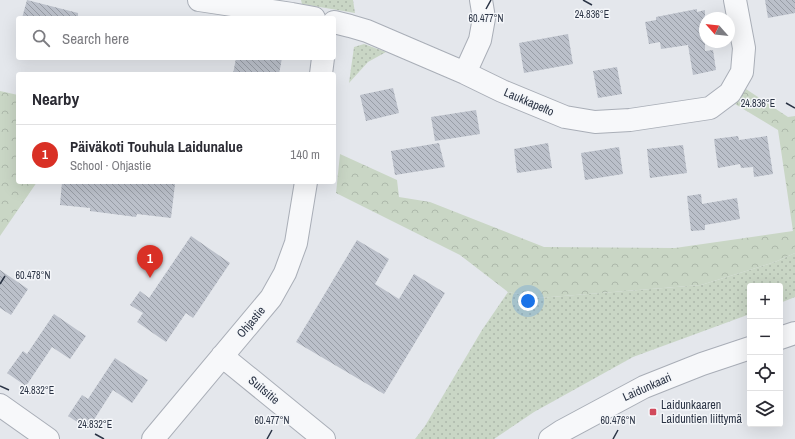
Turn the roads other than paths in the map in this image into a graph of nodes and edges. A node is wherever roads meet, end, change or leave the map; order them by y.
1 (199, 0) edge
2 (481, 0) edge
3 (735, 0) edge
4 (303, 16) edge
5 (336, 22) edge
6 (323, 60) edge
7 (321, 72) edge
8 (465, 73) junction
9 (306, 184) edge
10 (795, 333) edge
11 (783, 337) edge
12 (747, 349) edge
13 (222, 356) junction
14 (0, 405) edge
15 (48, 439) edge
16 (153, 439) edge
17 (324, 439) edge
18 (550, 439) edge

1 - 4 street
2 - 8 street
3 - 8 street, Laukkapelto
5 - 8 street, Laukkapelto
6 - 7 street
9 - 13 street, Ohjastie
10 - 11 street
12 - 18 street, Laidunkaari
13 - 16 street, Ohjastie
13 - 17 street, Suitsitie
14 - 15 street

